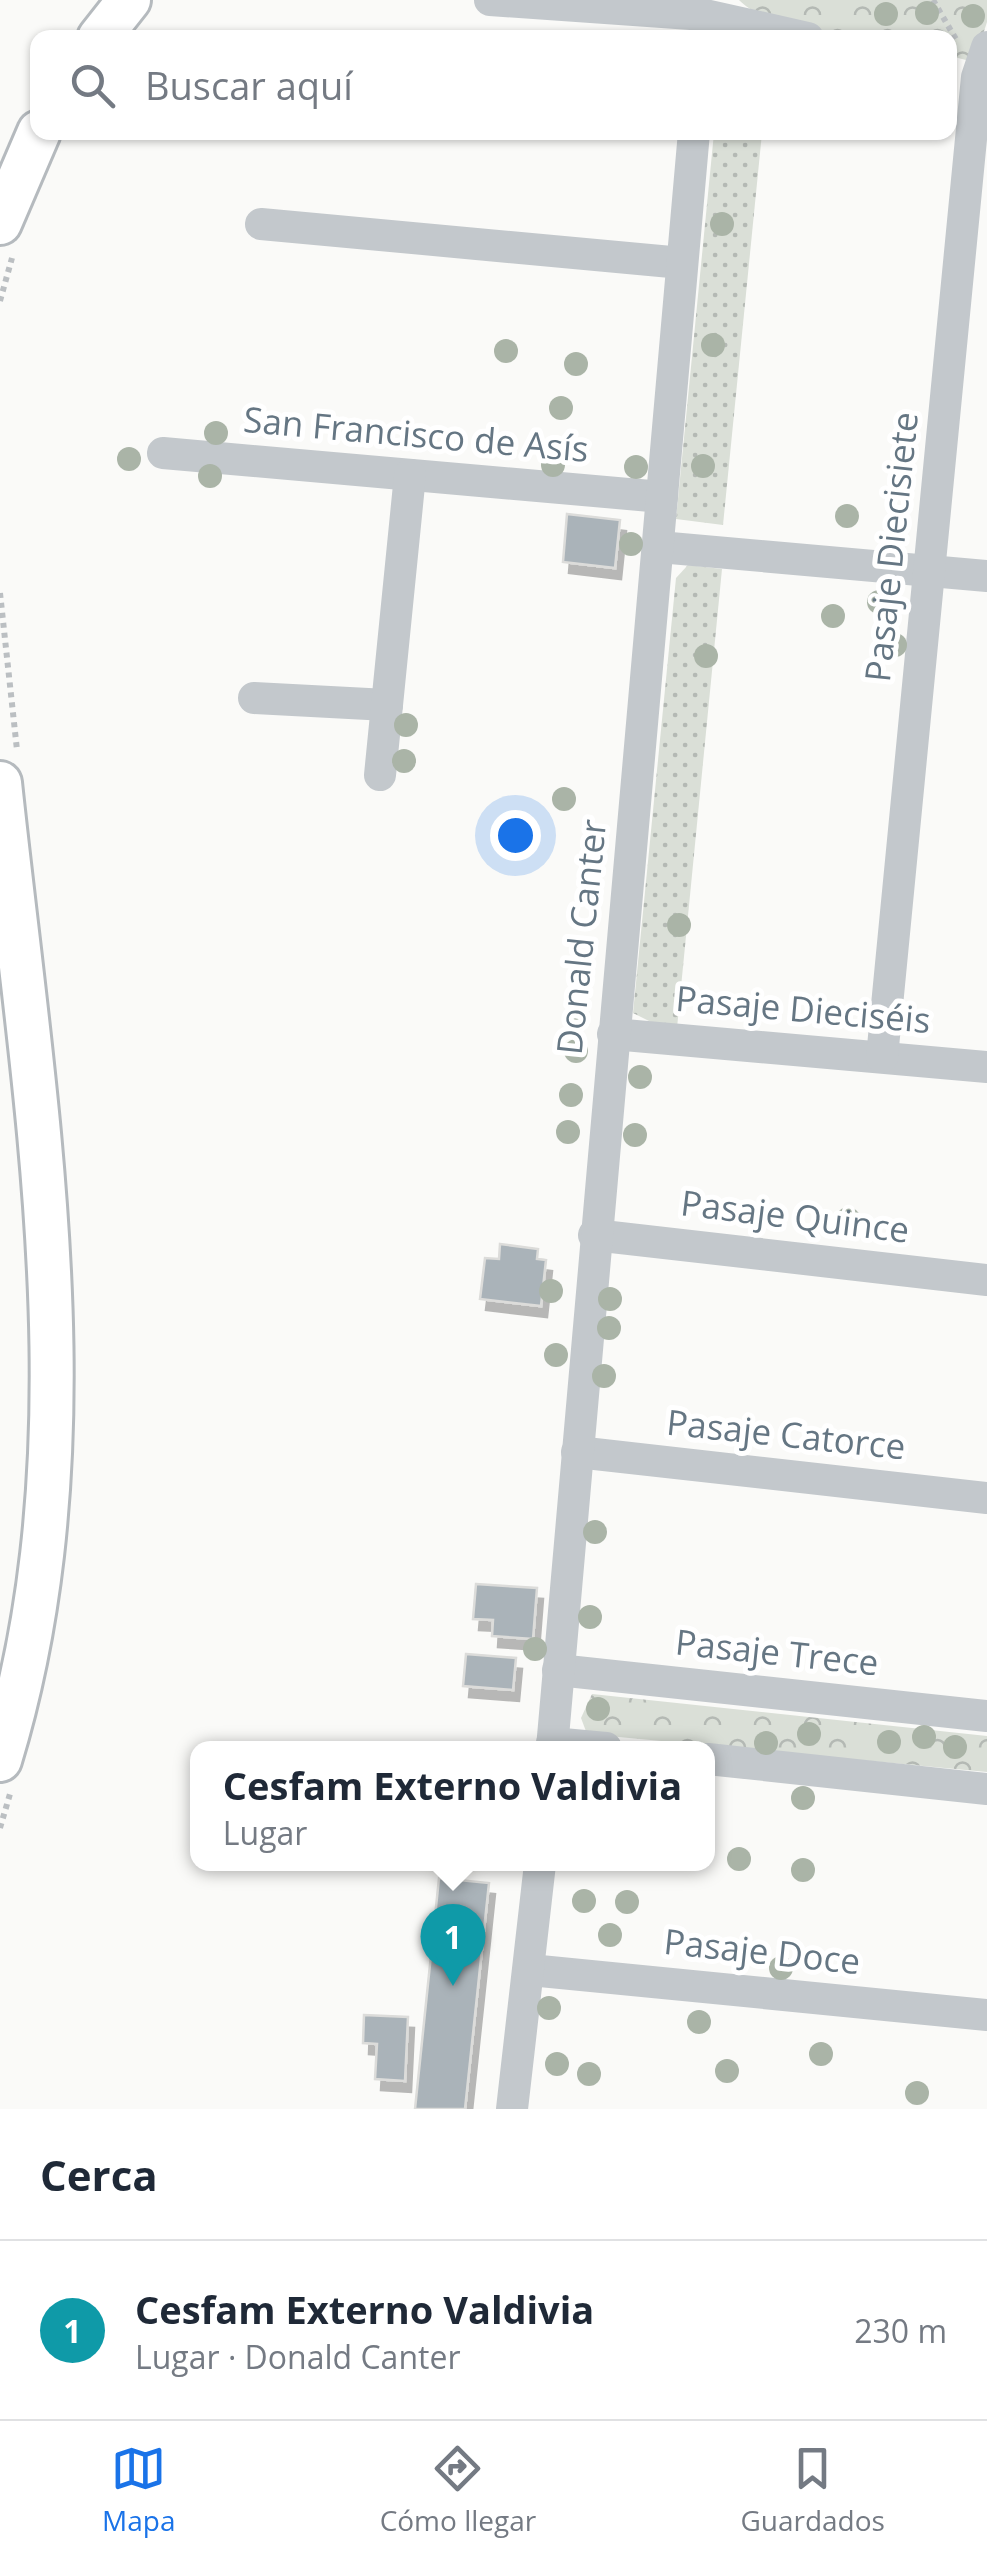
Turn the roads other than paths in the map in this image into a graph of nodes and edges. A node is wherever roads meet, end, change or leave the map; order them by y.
1 (130, 0) edge
2 (490, 0) edge
3 (705, 18) edge
4 (106, 30) edge
5 (767, 30) edge
6 (975, 68) edge
7 (36, 140) edge
8 (693, 140) edge
9 (0, 223) edge
10 (260, 224) dead end
11 (682, 263) junction
12 (163, 453) dead end
13 (410, 475) junction
14 (662, 496) junction
15 (658, 547) junction
16 (931, 570) junction
17 (987, 576) edge
18 (254, 698) dead end
19 (387, 705) junction
20 (380, 775) dead end
21 (0, 783) edge
22 (613, 1034) junction
23 (882, 1056) junction
24 (987, 1066) edge
25 (594, 1234) junction
26 (987, 1280) edge
27 (577, 1452) junction
28 (987, 1498) edge
29 (558, 1670) junction
30 (987, 1716) edge
31 (552, 1741) edge
32 (0, 1760) edge
33 (715, 1760) edge
34 (987, 1789) edge
35 (539, 1871) edge
36 (530, 1970) junction
37 (987, 2015) edge
38 (512, 2109) edge

1 - 4 main road
2 - 3 street
3 - 5 street
6 - 16 street, Pasaje Diecisiete
7 - 9 main road
8 - 11 street, Donald Canter
10 - 11 street
11 - 14 street, Donald Canter
12 - 13 street, San Francisco de Asís
13 - 14 street, San Francisco de Asís
13 - 19 street
14 - 15 street, Donald Canter
15 - 16 street
15 - 22 street, Donald Canter
16 - 17 street
16 - 23 street, Pasaje Diecisiete
18 - 19 street
19 - 20 street
21 - 32 main road
22 - 23 street, Pasaje Dieciséis
22 - 25 street, Donald Canter
23 - 24 street, Pasaje Dieciséis
25 - 26 street, Pasaje Quince
25 - 27 street, Donald Canter
27 - 28 street, Pasaje Catorce
27 - 29 street, Donald Canter
29 - 30 street, Pasaje Trece
29 - 31 street, Donald Canter
33 - 34 street
35 - 36 street
36 - 37 street, Pasaje Doce
36 - 38 street

